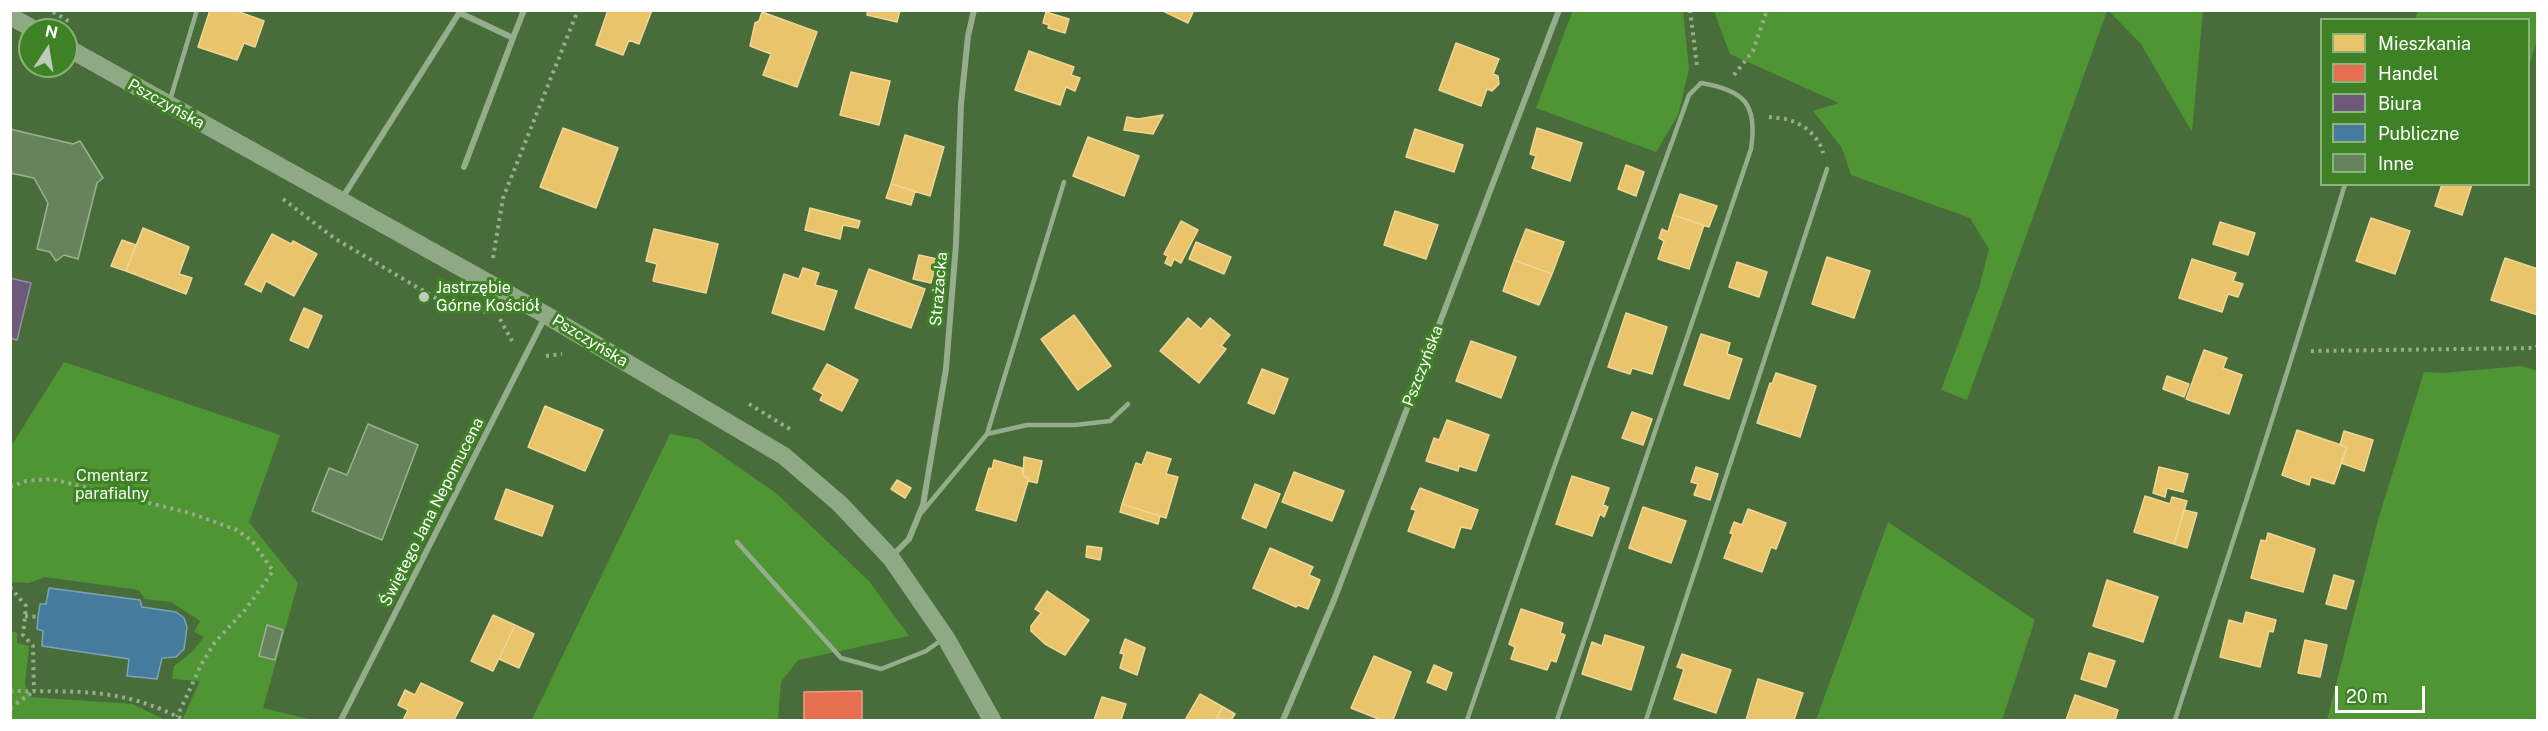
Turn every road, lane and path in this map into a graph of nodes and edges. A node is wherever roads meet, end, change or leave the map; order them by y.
1 (197, 10) edge
2 (524, 10) edge
3 (578, 10) edge
4 (974, 10) edge
5 (1560, 10) edge
6 (1690, 10) edge
7 (1767, 10) edge
8 (461, 12) edge
9 (513, 39) junction
10 (78, 54) edge
11 (1701, 83) junction
12 (1724, 87) junction
13 (168, 105) junction
14 (1751, 111) junction
15 (464, 167) dead end
16 (1827, 169) joint
17 (1064, 182) dead end
18 (2344, 186) edge
19 (276, 193) dead end
20 (340, 201) junction
21 (493, 258) dead end
22 (546, 315) junction
23 (513, 340) dead end
24 (2538, 346) edge
25 (2295, 351) junction
26 (565, 353) dead end
27 (542, 362) dead end
28 (1128, 404) dead end
29 (987, 434) junction
30 (10, 487) edge
31 (918, 517) junction
32 (736, 542) dead end
33 (891, 558) junction
34 (10, 587) edge
35 (25, 616) junction
36 (38, 617) dead end
37 (946, 638) junction
38 (10, 691) edge
39 (34, 691) junction
40 (10, 708) edge
41 (177, 717) junction
42 (184, 720) edge
43 (341, 720) edge
44 (992, 720) edge
45 (1283, 720) edge
46 (1467, 720) edge
47 (1557, 720) edge
48 (1646, 720) edge
49 (2175, 720) edge

1 - 13 lane
2 - 9 street
3 - 21 path
4 - 31 street, Strażacka
5 - 45 street, Pszczyńska
6 - 11 path
7 - 12 path
8 - 9 street
8 - 20 street
9 - 15 street
10 - 13 street, Pszczyńska
11 - 12 lane
11 - 46 lane
12 - 14 lane
13 - 20 street, Pszczyńska
14 - 16 path
14 - 47 lane
16 - 48 lane
17 - 29 lane
18 - 25 lane
19 - 23 path
20 - 22 street, Pszczyńska
22 - 33 street, Pszczyńska
22 - 43 street, Świętego Jana Nepomucena
24 - 25 path
25 - 49 lane
26 - 27 path
28 - 29 lane
29 - 31 lane
30 - 41 path
31 - 33 street, Strażacka
32 - 37 lane
33 - 37 street, Pszczyńska
34 - 35 path
35 - 36 path
35 - 39 path
37 - 44 street, Pszczyńska
38 - 39 path
39 - 40 path
39 - 41 path
41 - 42 path

